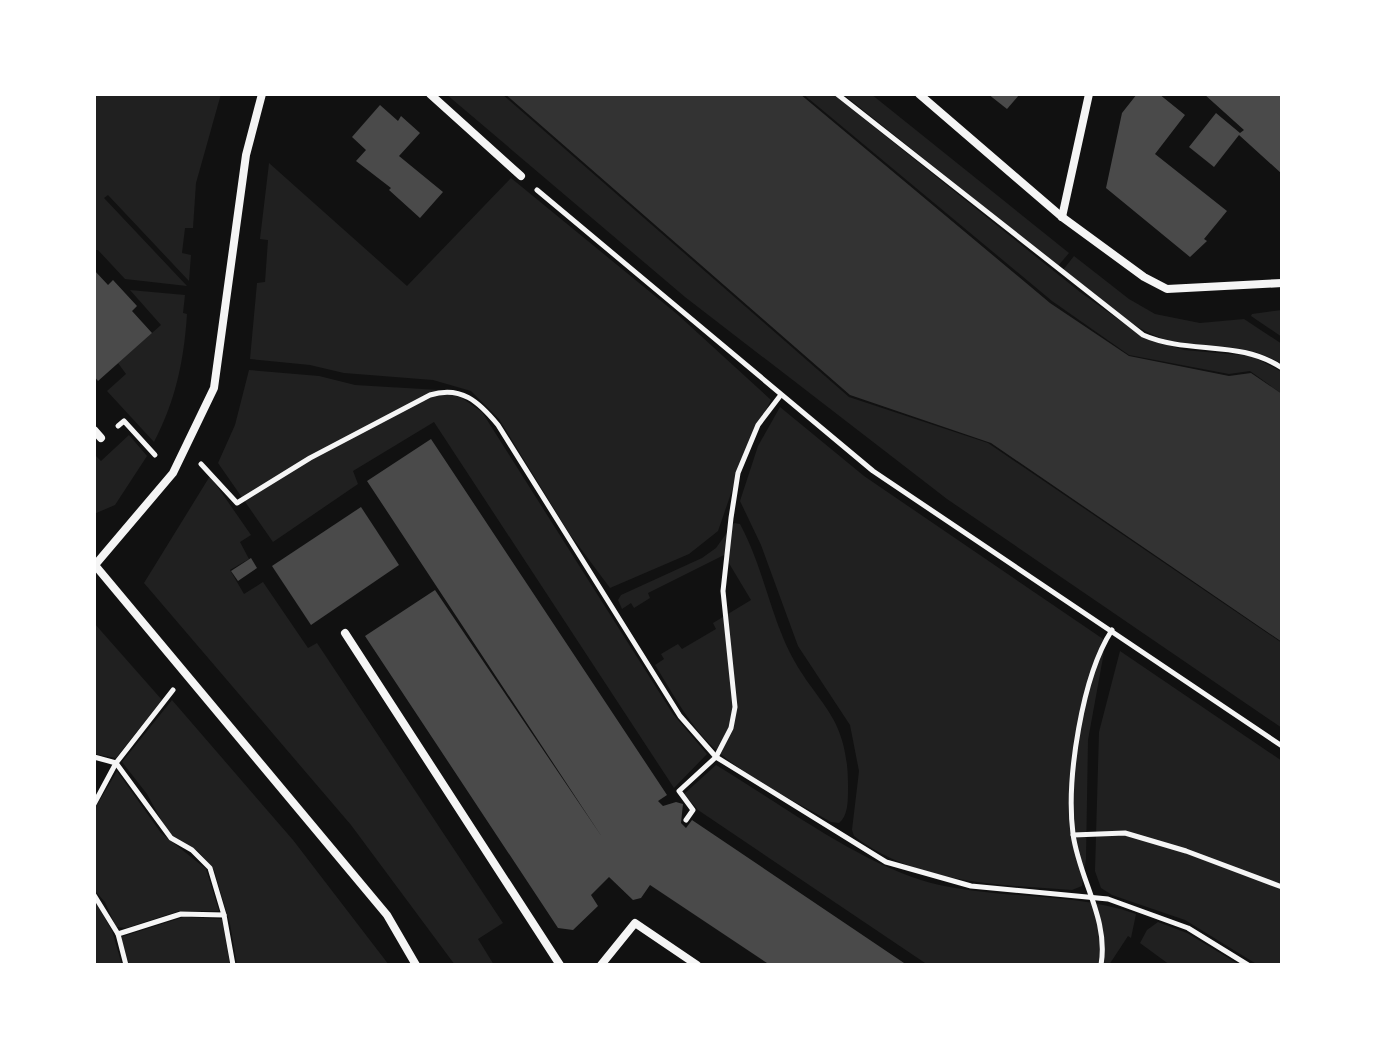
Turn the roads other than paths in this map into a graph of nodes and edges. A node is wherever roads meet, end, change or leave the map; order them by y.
1 (262, 94) edge
2 (430, 94) edge
3 (919, 94) edge
4 (1089, 94) edge
5 (521, 176) road end
6 (1062, 217) junction
7 (1282, 283) edge
8 (94, 564) edge
9 (345, 633) dead end
10 (416, 965) edge
11 (560, 965) edge
12 (601, 965) edge
13 (697, 965) edge

1 - 8 street
2 - 5 street
3 - 6 street
4 - 6 street
6 - 7 street
8 - 10 street
9 - 11 street
12 - 13 street

